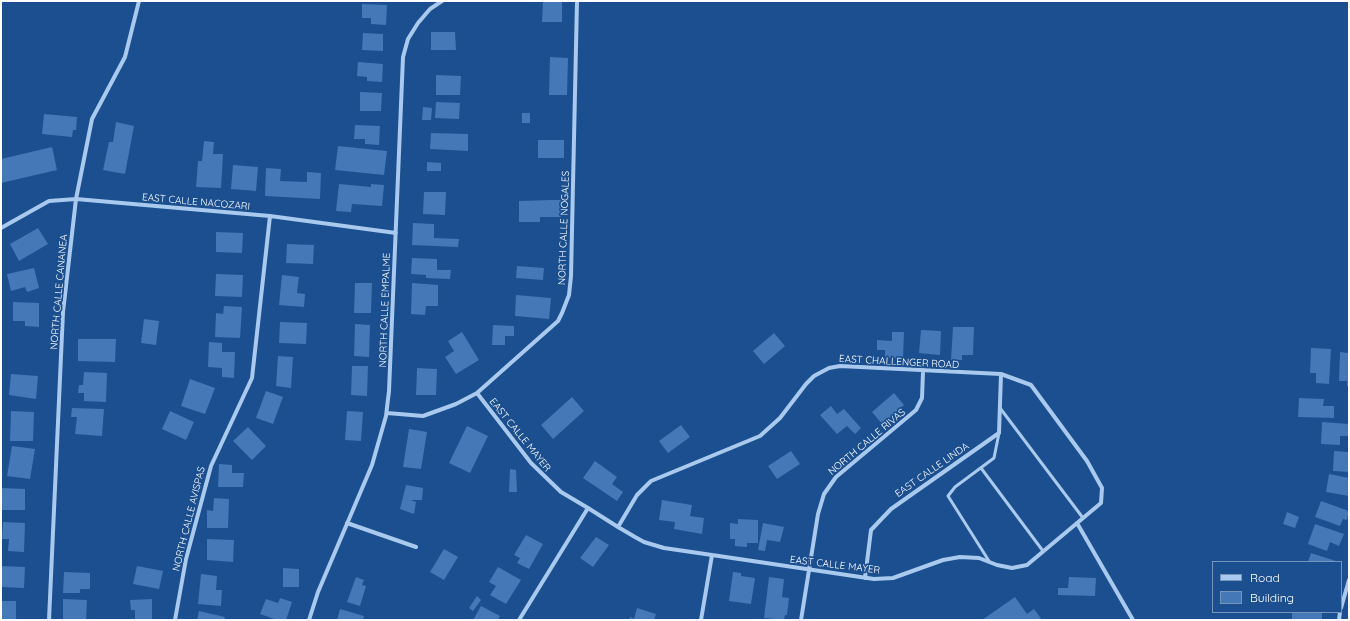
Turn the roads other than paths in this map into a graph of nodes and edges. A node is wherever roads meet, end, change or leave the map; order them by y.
1 (139, 1) edge
2 (442, 1) edge
3 (577, 1) edge
4 (76, 200) junction
5 (270, 216) junction
6 (1, 228) edge
7 (396, 233) junction
8 (923, 372) junction
9 (1001, 374) junction
10 (477, 393) junction
11 (1000, 408) junction
12 (387, 413) junction
13 (999, 433) junction
14 (981, 468) junction
15 (588, 508) junction
16 (1083, 518) junction
17 (347, 523) junction
18 (1077, 523) junction
19 (618, 527) junction
20 (416, 547) dead end
21 (1043, 551) junction
22 (712, 555) junction
23 (989, 562) junction
24 (810, 570) junction
25 (865, 578) junction
26 (1349, 580) edge
27 (1342, 604) edge
28 (49, 620) edge
29 (175, 620) edge
30 (309, 620) edge
31 (519, 620) edge
32 (701, 620) edge
33 (801, 620) edge
34 (1133, 620) edge

1 - 4 street, NORTH CALLE CANANEA
2 - 7 street, NORTH CALLE EMPALME
3 - 10 street, NORTH CALLE NOGALES
4 - 5 street, EAST CALLE NACOZARI
4 - 6 street, EAST CALLE NACOZARI
4 - 28 street, NORTH CALLE CANANEA
5 - 7 street, EAST CALLE NACOZARI
5 - 29 street, NORTH CALLE AVISPAS
7 - 12 street, NORTH CALLE EMPALME
8 - 9 street, EAST CHALLENGER ROAD
8 - 19 street, EAST CHALLENGER ROAD
8 - 24 street, NORTH CALLE RIVAS
9 - 11 street
9 - 16 street, EAST CALLE MAYER
10 - 12 street, NORTH CALLE NOGALES
10 - 15 street, EAST CALLE MAYER
11 - 13 street
11 - 16 lane
12 - 17 street, NORTH CALLE EMPALME
13 - 14 lane
13 - 25 street, EAST CALLE LINDA
14 - 21 lane
14 - 23 lane
15 - 19 street, EAST CALLE MAYER
15 - 31 street
16 - 18 street, EAST CALLE MAYER
17 - 20 street
17 - 30 street, NORTH CALLE EMPALME
18 - 21 street, EAST CALLE MAYER
18 - 34 street
19 - 22 street, EAST CALLE MAYER
21 - 23 street, EAST CALLE MAYER
22 - 24 street, EAST CALLE MAYER
22 - 32 street
23 - 25 street, EAST CALLE MAYER
24 - 25 street, EAST CALLE MAYER
24 - 33 street, NORTH CALLE RIVAS
26 - 27 street

